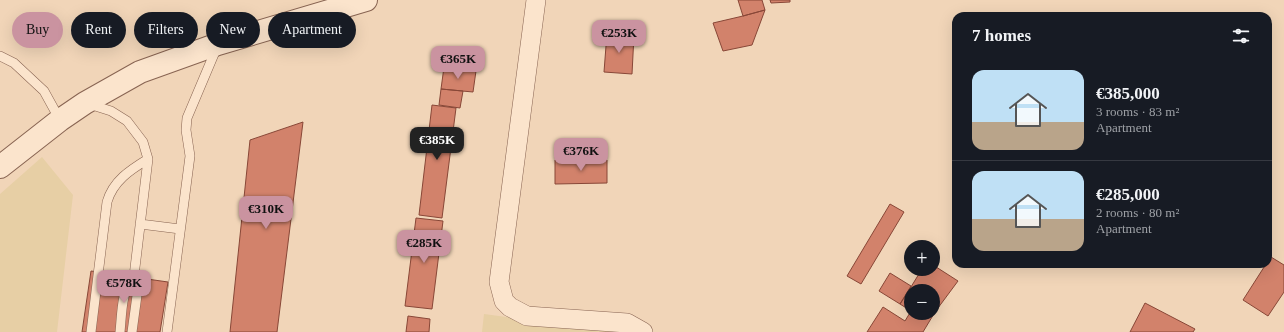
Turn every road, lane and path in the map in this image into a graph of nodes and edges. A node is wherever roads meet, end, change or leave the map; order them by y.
1 (366, 0) edge
2 (536, 0) edge
3 (260, 32) edge
4 (207, 48) edge
5 (216, 48) edge
6 (0, 56) edge
7 (85, 103) junction
8 (60, 120) junction
9 (148, 159) junction
10 (0, 167) edge
11 (140, 224) junction
12 (180, 229) junction
13 (134, 276) junction
14 (91, 332) edge
15 (120, 332) edge
16 (132, 332) edge
17 (167, 332) edge
18 (643, 332) edge

1 - 3 street
2 - 18 street
4 - 7 street
5 - 12 lane
6 - 8 lane
7 - 8 street
7 - 9 lane
8 - 10 street
9 - 11 lane
9 - 14 lane
11 - 12 lane
11 - 13 lane
12 - 17 lane
13 - 15 lane
13 - 16 lane

